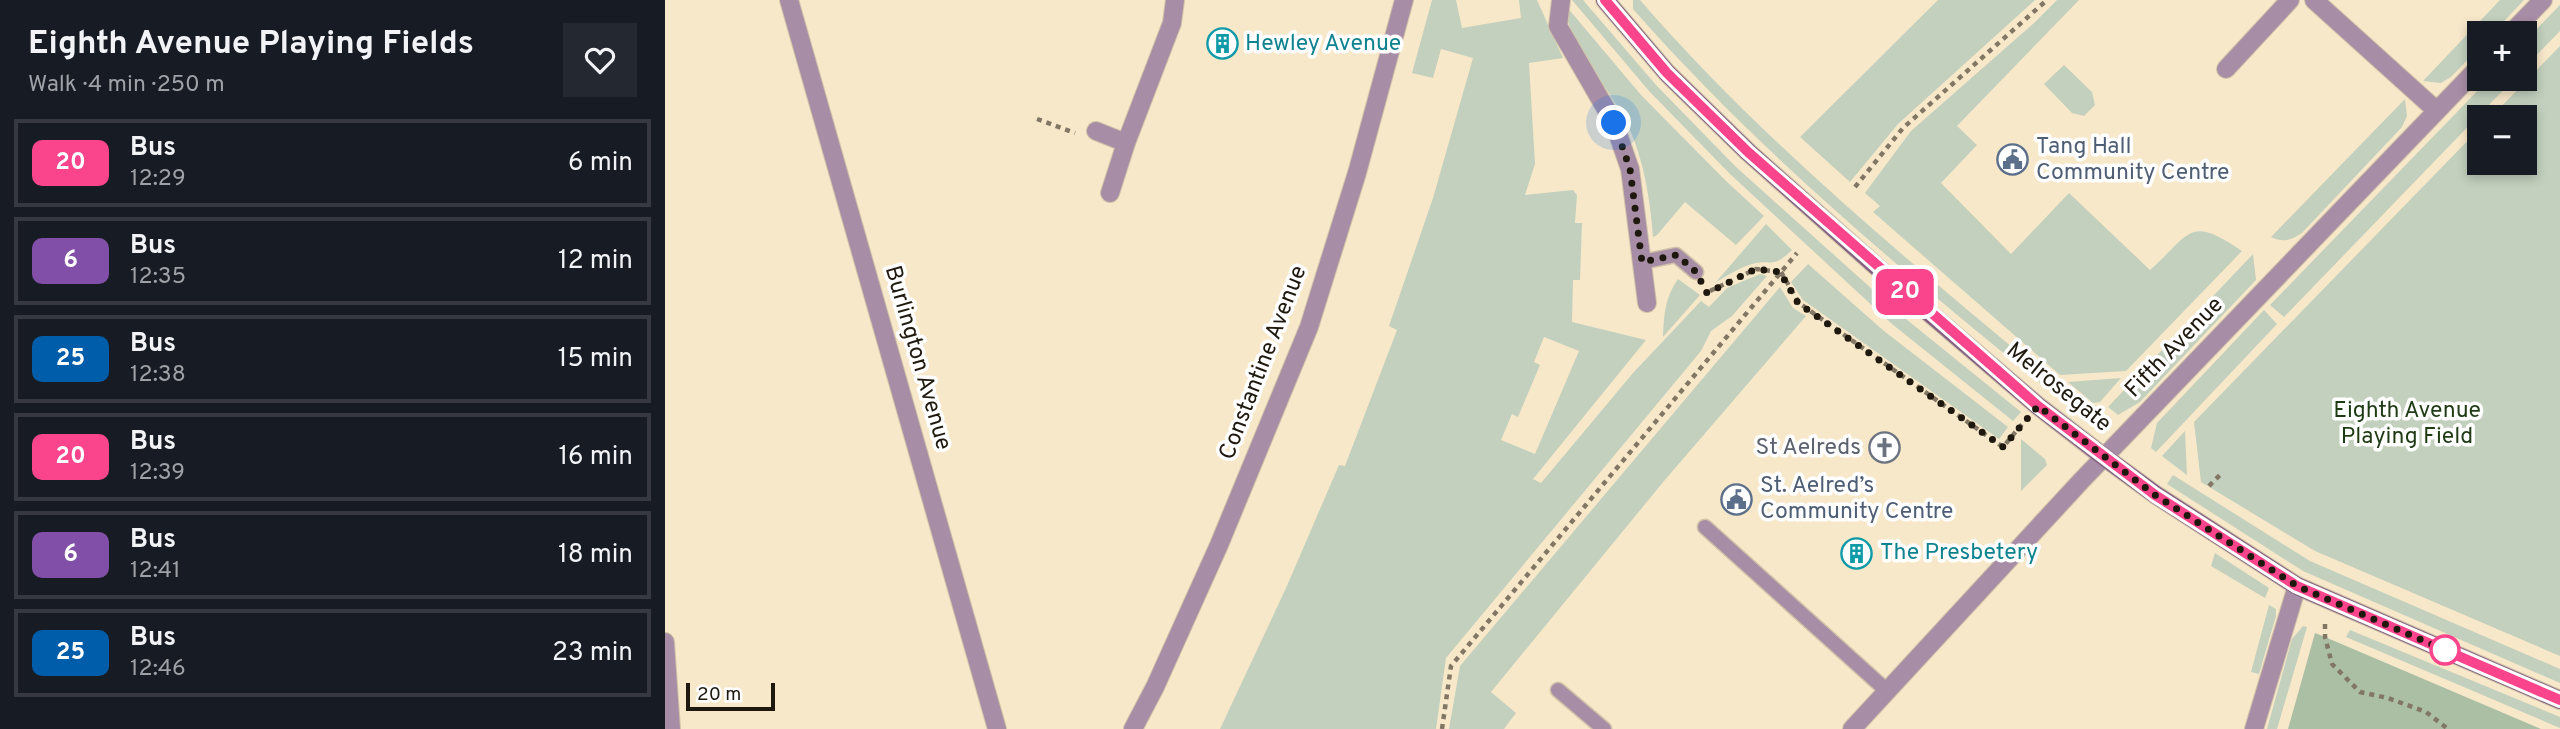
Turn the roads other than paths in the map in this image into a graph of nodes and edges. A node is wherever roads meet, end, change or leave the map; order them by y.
1 (789, 0) edge
2 (1175, 0) edge
3 (1404, 0) edge
4 (1561, 0) edge
5 (1605, 0) edge
6 (2290, 0) edge
7 (2314, 0) edge
8 (2543, 0) edge
9 (2523, 21) edge
10 (2226, 69) dead end
11 (2467, 80) edge
12 (2437, 111) junction
13 (1096, 131) road end
14 (1126, 143) junction
15 (1110, 193) dead end
16 (1642, 262) junction
17 (1696, 272) road end
18 (1647, 303) dead end
19 (2104, 457) junction
20 (1705, 527) dead end
21 (2297, 586) junction
22 (665, 642) edge
23 (1558, 690) dead end
24 (1886, 690) junction
25 (2560, 700) edge
26 (671, 729) edge
27 (997, 729) edge
28 (1133, 729) edge
29 (1604, 729) edge
30 (1852, 729) edge
31 (2254, 729) edge

1 - 27 street, Burlington Avenue
2 - 14 street
3 - 28 street, Constantine Avenue
4 - 16 street
5 - 19 street, Melrosegate, bridge
6 - 10 street
7 - 12 street
8 - 9 street
11 - 12 street, Fifth Avenue
12 - 19 street, Fifth Avenue
13 - 14 street
14 - 15 street
16 - 17 lane
16 - 18 street
19 - 21 street, Melrosegate
19 - 24 street, Fifth Avenue
20 - 24 lane
21 - 25 street, Melrosegate
21 - 31 street
22 - 26 street
23 - 29 lane
24 - 30 street, Fifth Avenue

